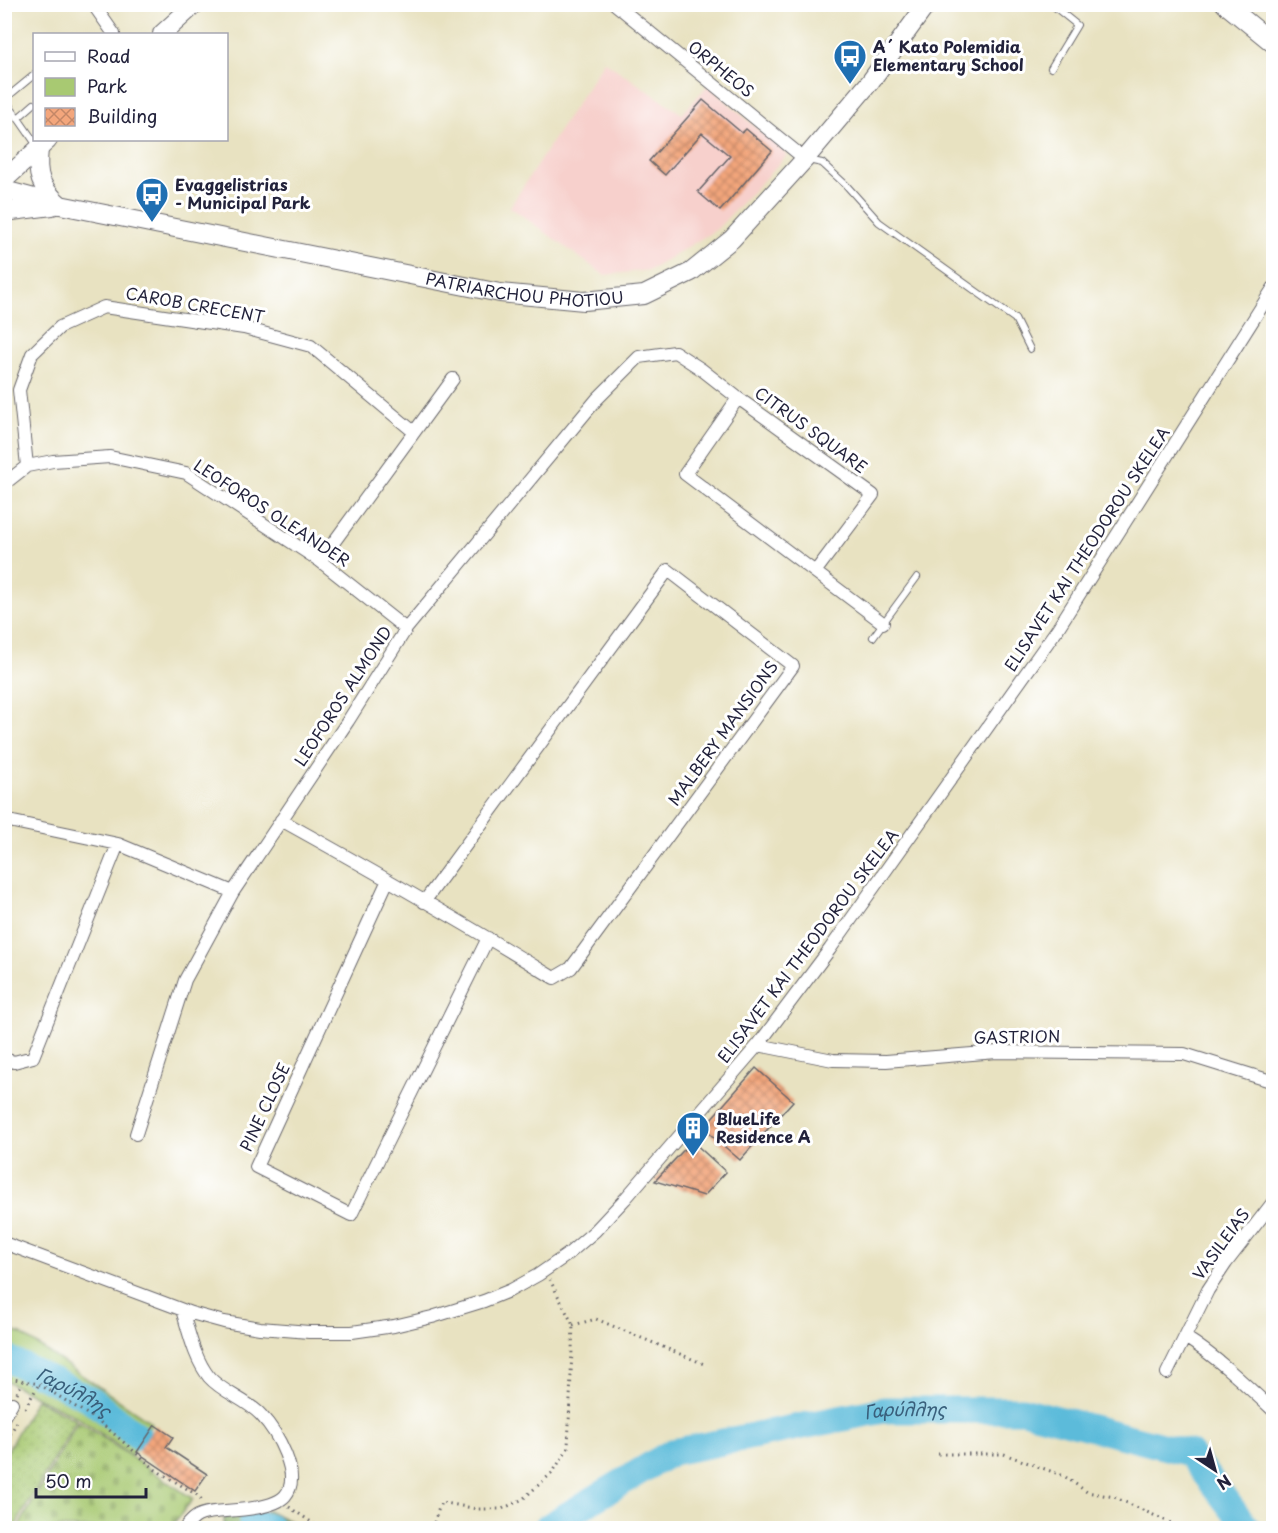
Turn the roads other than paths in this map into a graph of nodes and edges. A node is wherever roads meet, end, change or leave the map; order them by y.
1 (93, 4) edge
2 (195, 4) edge
3 (615, 4) edge
4 (927, 4) edge
5 (1051, 4) edge
6 (1225, 4) edge
7 (113, 33) edge
8 (163, 33) edge
9 (1274, 44) edge
10 (1051, 68) dead end
11 (33, 76) edge
12 (33, 105) edge
13 (18, 118) junction
14 (33, 134) edge
15 (43, 144) edge
16 (805, 159) junction
17 (4, 180) edge
18 (4, 190) edge
19 (60, 205) junction
20 (4, 212) edge
21 (1274, 287) edge
22 (1030, 349) dead end
23 (675, 352) joint
24 (453, 379) dead end
25 (738, 398) junction
26 (414, 432) junction
27 (27, 466) junction
28 (4, 484) edge
29 (320, 561) junction
30 (815, 572) junction
31 (917, 577) dead end
32 (883, 623) junction
33 (406, 629) junction
34 (873, 637) dead end
35 (4, 820) edge
36 (281, 820) junction
37 (118, 844) junction
38 (388, 880) junction
39 (233, 892) junction
40 (424, 902) junction
41 (488, 938) junction
42 (759, 1045) junction
43 (4, 1059) edge
44 (1274, 1082) edge
45 (136, 1134) dead end
46 (1274, 1201) edge
47 (4, 1243) edge
48 (182, 1310) junction
49 (1185, 1337) junction
50 (1167, 1373) dead end
51 (12, 1402) dead end
52 (1274, 1412) edge
53 (4, 1416) edge
54 (185, 1528) edge

1 - 7 street
2 - 8 street
3 - 16 street, ORPHEOS
4 - 16 street, PATRIARCHOU PHOTIOU
5 - 10 lane
6 - 9 street
11 - 13 lane
12 - 13 lane
13 - 14 lane
15 - 17 street
15 - 19 street
16 - 19 street, PATRIARCHOU PHOTIOU
16 - 22 lane
18 - 19 street, PATRIARCHOU PHOTIOU
19 - 20 street
21 - 42 street, ELISAVET KAI THEODOROU SKELEA
23 - 25 street, CITRUS SQUARE
23 - 33 street, LEOFOROS ALMOND
24 - 26 street
25 - 30 street, CITRUS SQUARE
25 - 30 street, CITRUS SQUARE
26 - 27 street, CAROB CRECENT
26 - 29 street
27 - 28 street, LEOFOROS OLEANDER
27 - 29 street, LEOFOROS OLEANDER
29 - 33 street, LEOFOROS OLEANDER
30 - 32 street, CITRUS SQUARE
31 - 32 lane
32 - 34 lane
33 - 36 street, LEOFOROS ALMOND
35 - 37 street
36 - 38 street, MALBERY MANSIONS
36 - 39 street, LEOFOROS ALMOND
37 - 39 street
37 - 43 street
38 - 40 street, MALBERY MANSIONS
38 - 41 street, PINE CLOSE
39 - 45 street, LEOFOROS ALMOND
40 - 41 street, MALBERY MANSIONS
40 - 41 street, MALBERY MANSIONS
42 - 44 street, GASTRION
42 - 48 street, ELISAVET KAI THEODOROU SKELEA
46 - 49 street, VASILEIAS
47 - 48 street, ELISAVET KAI THEODOROU SKELEA
48 - 54 street
49 - 50 street, VASILEIAS
49 - 52 street
51 - 53 street

